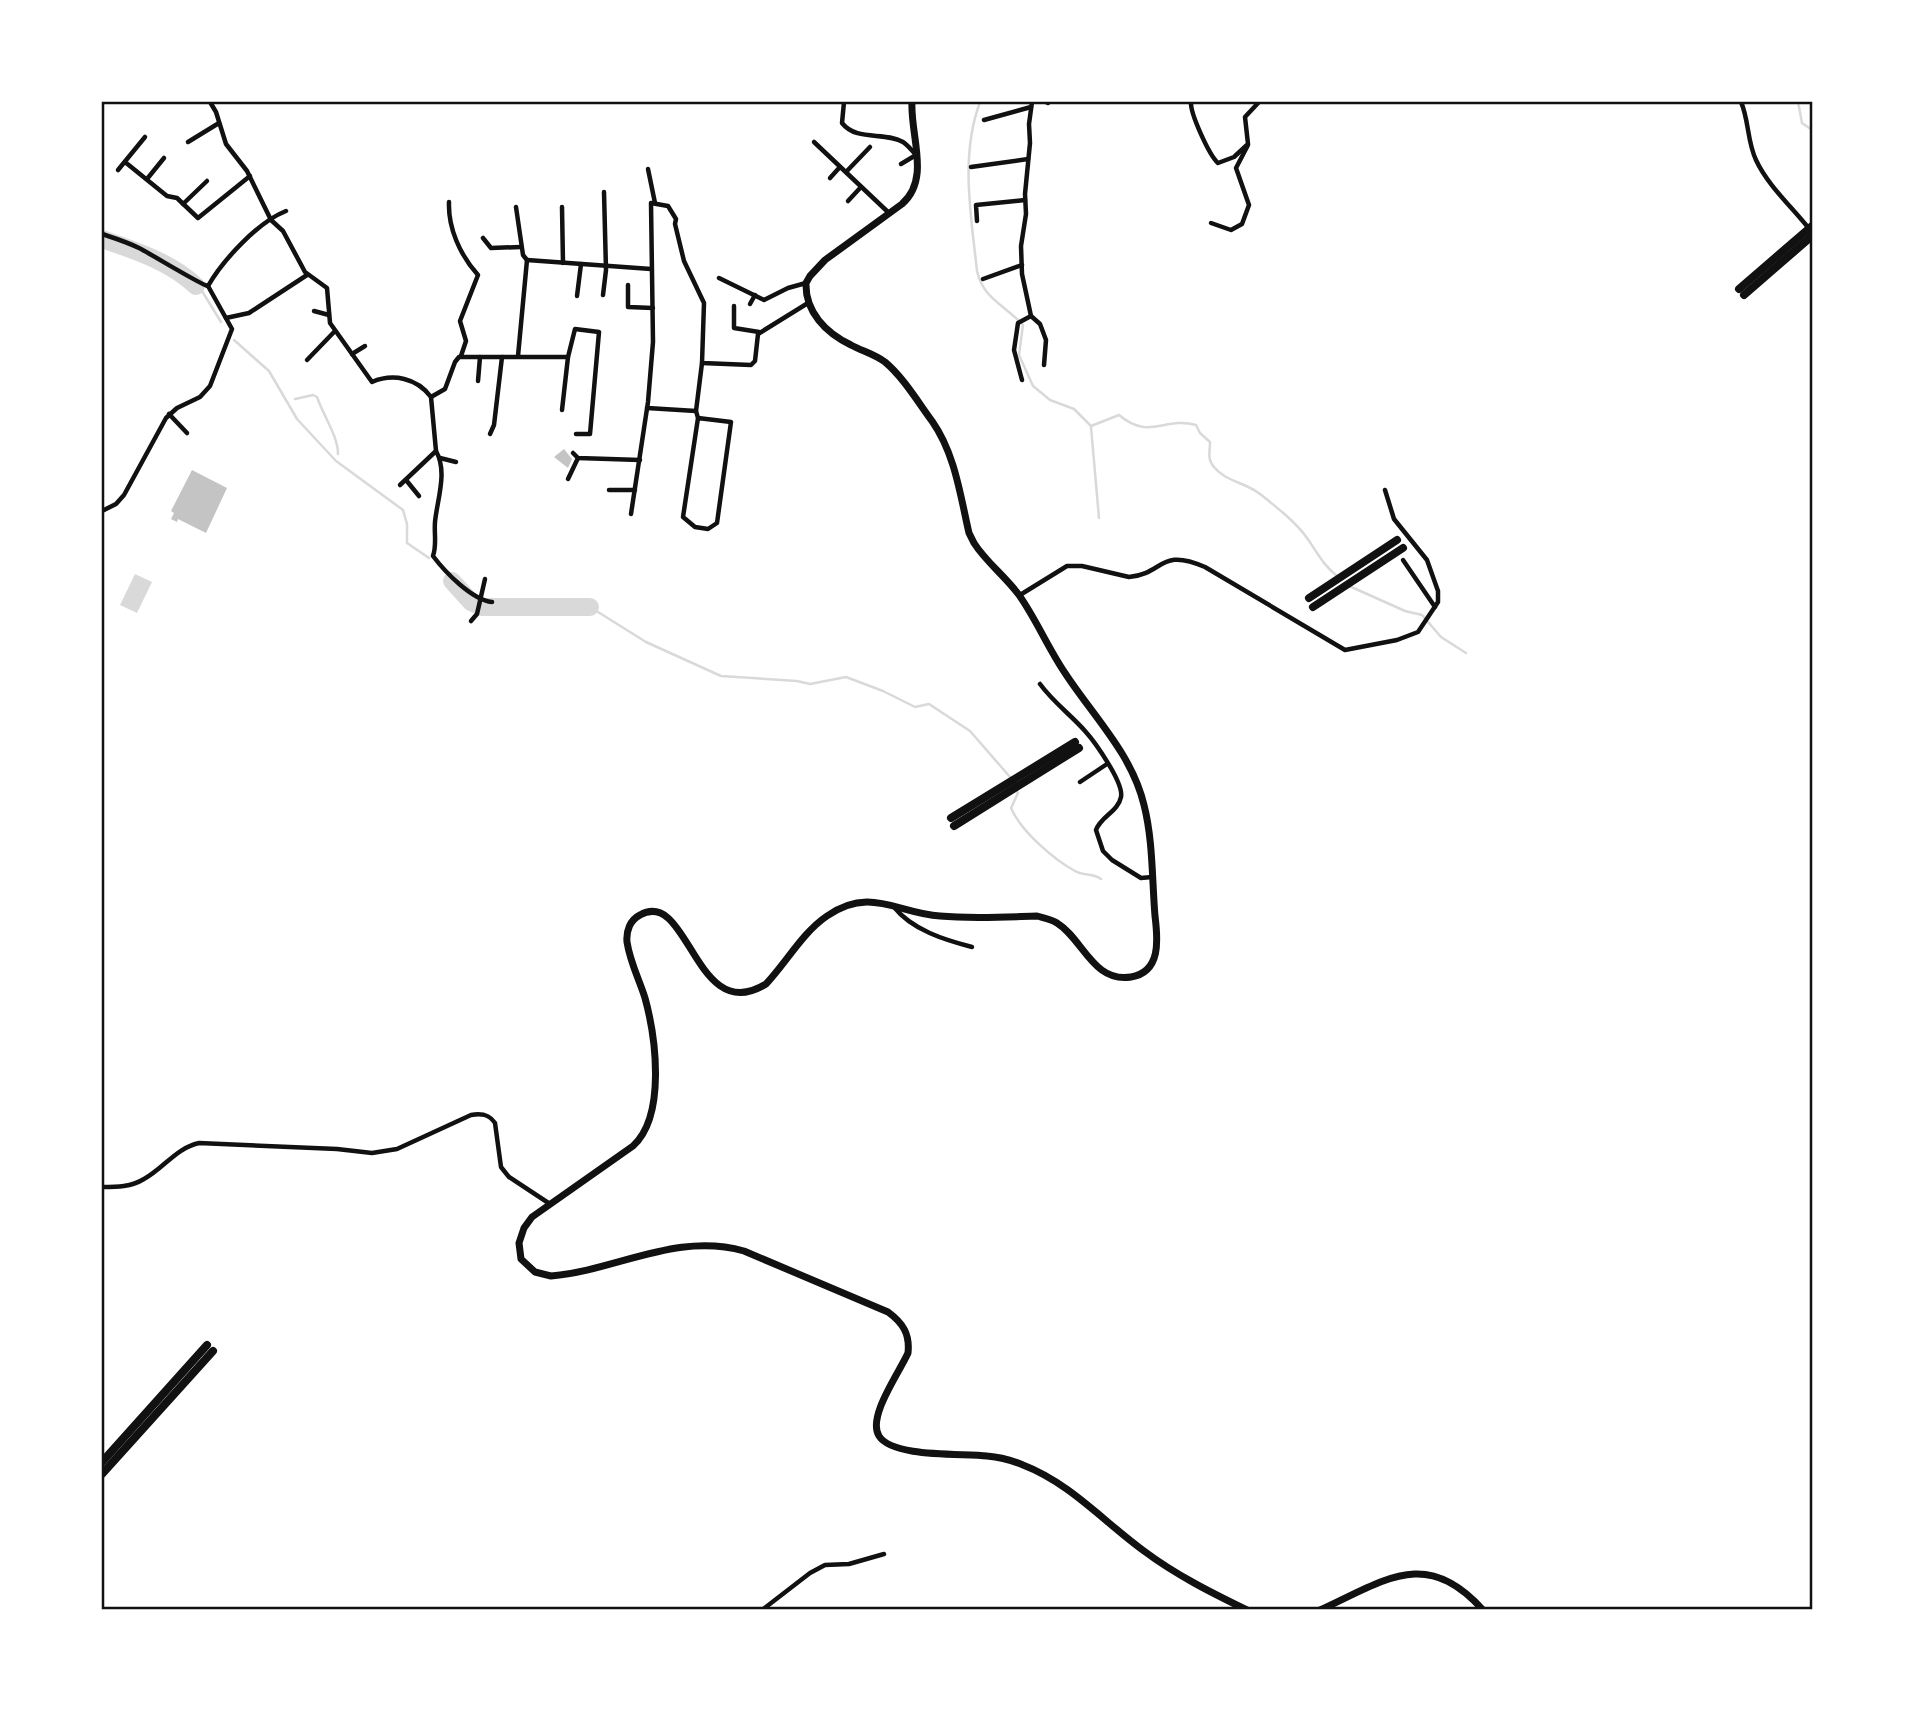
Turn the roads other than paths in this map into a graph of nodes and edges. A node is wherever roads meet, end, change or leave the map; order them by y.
1 (210, 102) edge
2 (844, 102) edge
3 (912, 102) edge
4 (1191, 102) edge
5 (1259, 102) edge
6 (1741, 102) edge
7 (1032, 104) edge
8 (984, 120) dead end
9 (219, 123) junction
10 (145, 137) dead end
11 (188, 142) dead end
12 (814, 142) dead end
13 (1248, 144) junction
14 (870, 147) dead end
15 (916, 155) junction
16 (164, 158) dead end
17 (1028, 159) junction
18 (125, 162) junction
19 (901, 164) dead end
20 (840, 167) junction
21 (971, 167) dead end
22 (648, 169) dead end
23 (118, 170) dead end
24 (846, 172) junction
25 (250, 176) junction
26 (830, 178) dead end
27 (147, 179) junction
28 (207, 181) dead end
29 (861, 187) junction
30 (604, 192) dead end
31 (1026, 200) junction
32 (848, 201) dead end
33 (449, 202) dead end
34 (655, 202) junction
35 (183, 204) junction
36 (516, 207) dead end
37 (562, 207) dead end
38 (286, 211) dead end
39 (889, 213) junction
40 (271, 220) junction
41 (977, 221) dead end
42 (1212, 223) dead end
43 (1812, 226) edge
44 (102, 234) edge
45 (1808, 237) edge
46 (483, 238) dead end
47 (522, 247) junction
48 (527, 260) junction
49 (563, 262) junction
50 (580, 264) junction
51 (605, 265) junction
52 (1022, 265) junction
53 (651, 269) junction
54 (307, 274) junction
55 (719, 278) dead end
56 (983, 279) dead end
57 (806, 284) junction
58 (628, 285) dead end
59 (208, 286) junction
60 (1741, 292) dead end
61 (603, 295) dead end
62 (755, 295) junction
63 (577, 296) dead end
64 (808, 303) junction
65 (750, 304) dead end
66 (734, 306) dead end
67 (653, 308) junction
68 (314, 311) dead end
69 (329, 315) junction
70 (1031, 316) junction
71 (226, 318) junction
72 (335, 331) junction
73 (759, 332) junction
74 (365, 346) dead end
75 (352, 354) junction
76 (461, 356) junction
77 (518, 356) junction
78 (480, 357) junction
79 (502, 357) junction
80 (569, 357) junction
81 (307, 360) dead end
82 (702, 363) junction
83 (1044, 365) dead end
84 (1023, 380) dead end
85 (478, 381) dead end
86 (431, 397) junction
87 (647, 408) junction
88 (562, 410) dead end
89 (696, 411) junction
90 (169, 415) junction
91 (698, 418) junction
92 (187, 433) dead end
93 (490, 434) dead end
94 (576, 434) dead end
95 (436, 451) junction
96 (573, 453) dead end
97 (440, 458) junction
98 (578, 458) junction
99 (640, 460) junction
100 (456, 462) dead end
101 (406, 480) junction
102 (568, 480) dead end
103 (400, 485) dead end
104 (608, 490) dead end
105 (1385, 490) dead end
106 (635, 491) junction
107 (419, 496) dead end
108 (102, 511) edge
109 (631, 514) dead end
110 (1397, 540) dead end
111 (1403, 548) dead end
112 (1403, 560) dead end
113 (485, 579) dead end
114 (1019, 596) junction
115 (481, 601) junction
116 (492, 602) dead end
117 (1434, 607) junction
118 (471, 621) dead end
119 (1040, 684) dead end
120 (1074, 747) dead end
121 (1107, 764) junction
122 (1080, 782) dead end
123 (952, 822) dead end
124 (1152, 877) junction
125 (891, 904) junction
126 (972, 947) dead end
127 (102, 1188) edge
128 (550, 1204) junction
129 (102, 1462) edge
130 (102, 1474) edge
131 (884, 1555) dead end
132 (762, 1609) edge
133 (1247, 1609) edge
134 (1320, 1609) edge
135 (1483, 1609) edge

1 - 9 street
2 - 15 street
3 - 15 main road
4 - 13 street
5 - 13 street
6 - 45 street
7 - 8 street
7 - 17 street
9 - 11 street
9 - 25 street
10 - 18 street
12 - 20 street
13 - 42 street
14 - 24 street
15 - 19 street
15 - 39 main road
16 - 27 street
17 - 21 street
17 - 31 street
18 - 23 street
18 - 27 street
20 - 24 street
20 - 26 street
22 - 34 street
24 - 29 street
25 - 35 street
25 - 40 street
27 - 35 street
28 - 35 street
29 - 32 street
29 - 39 street
30 - 51 street
31 - 41 street
31 - 52 street
33 - 76 street
34 - 53 street
34 - 82 street
36 - 47 street
37 - 49 street
38 - 40 street
39 - 57 main road
40 - 54 street
40 - 59 street
43 - 45 highway
44 - 59 street
45 - 60 highway
46 - 47 street
47 - 48 street
48 - 49 street
48 - 77 street
49 - 50 street
50 - 51 street
50 - 63 street
51 - 53 street
51 - 61 street
52 - 56 street
52 - 70 street
53 - 67 street
54 - 69 street
54 - 71 street
55 - 62 street
57 - 62 street
57 - 64 main road
58 - 67 street
59 - 71 street
62 - 65 street
64 - 73 street
64 - 114 main road
66 - 73 street
67 - 87 street
68 - 69 street
69 - 72 street
70 - 83 street
70 - 84 street
71 - 90 street
72 - 75 street
72 - 81 street
73 - 82 street
74 - 75 street
75 - 86 street
76 - 78 street
76 - 86 street
77 - 79 street
77 - 80 street
78 - 79 street
78 - 85 street
79 - 93 street
80 - 88 street
80 - 94 street
82 - 89 street
86 - 95 street
87 - 89 street
87 - 99 street
89 - 91 street
90 - 92 street
90 - 108 street
91 - 91 street
95 - 97 street
95 - 101 street
96 - 98 street
97 - 100 street
97 - 115 street
98 - 99 street
98 - 102 street
99 - 106 street
101 - 103 street
101 - 107 street
104 - 106 street
105 - 117 street
106 - 109 street
110 - 111 highway
112 - 117 street
113 - 115 street
114 - 117 street
114 - 124 main road
115 - 116 street
115 - 118 street
119 - 121 street
120 - 123 highway
121 - 122 street
121 - 124 street
124 - 125 main road
125 - 126 street
125 - 128 main road
127 - 128 street
128 - 133 main road
129 - 130 highway
131 - 132 street
134 - 135 main road

